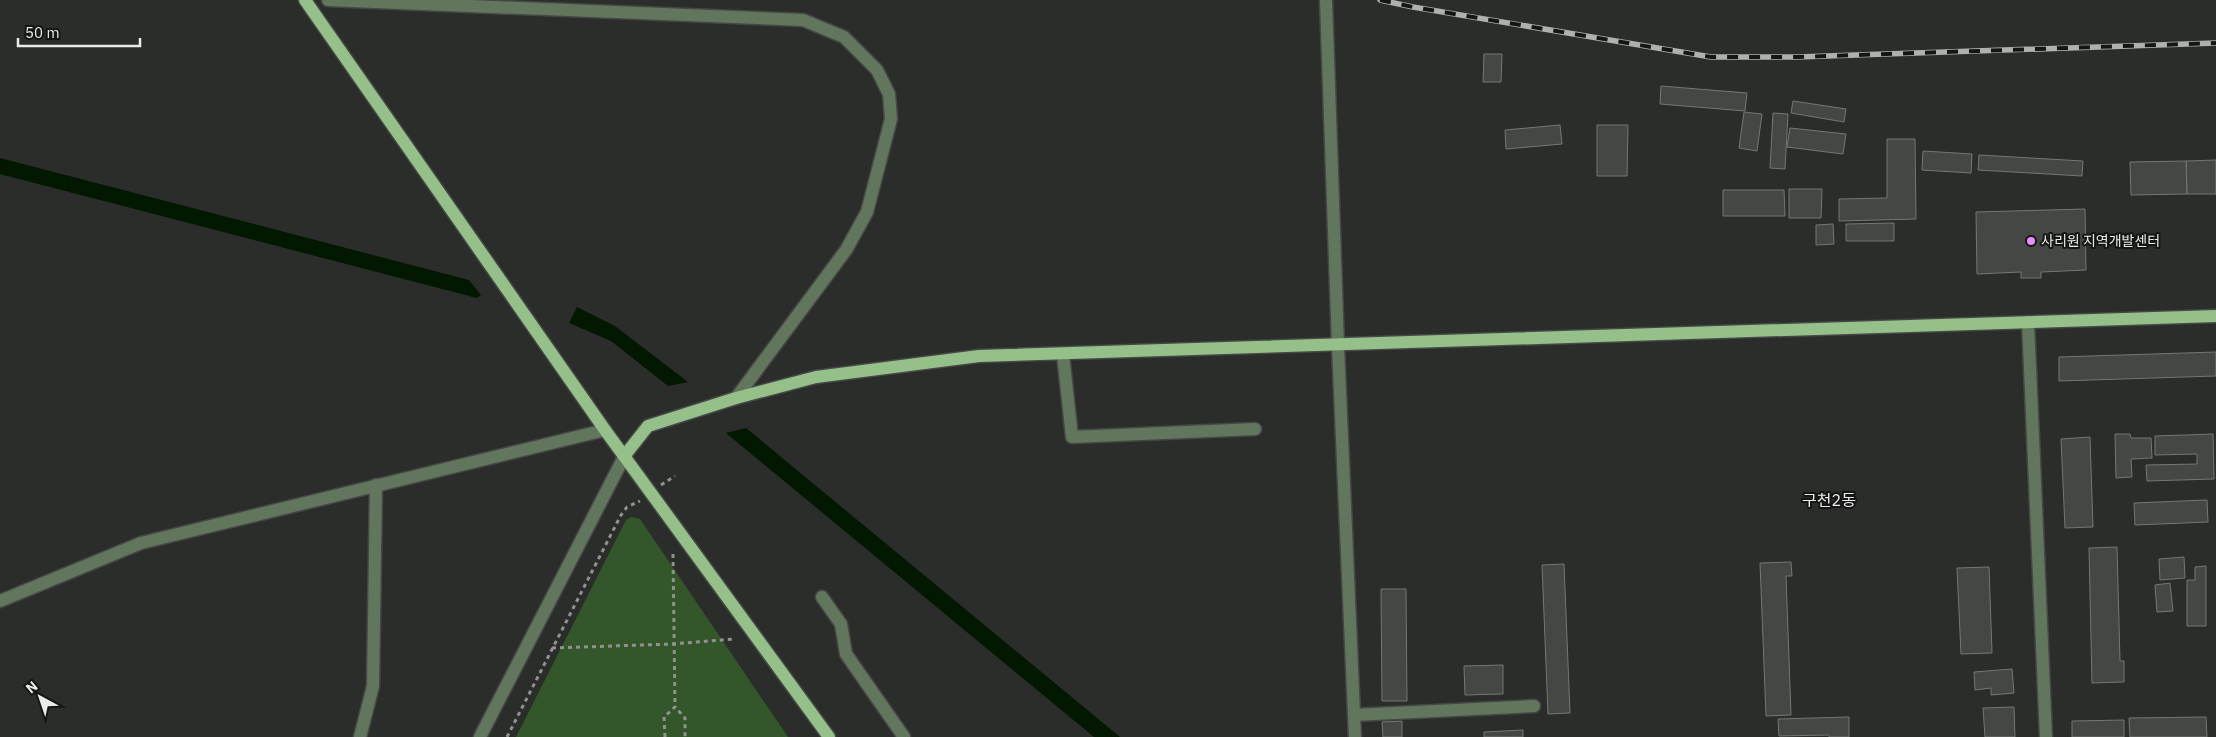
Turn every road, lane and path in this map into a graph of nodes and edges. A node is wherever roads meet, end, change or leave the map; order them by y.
1 (305, 0) edge
2 (328, 0) edge
3 (1326, 0) edge
4 (2216, 316) edge
5 (2028, 322) junction
6 (1338, 346) junction
7 (1063, 354) junction
8 (736, 398) junction
9 (1255, 429) dead end
10 (605, 430) junction
11 (625, 455) junction
12 (675, 476) dead end
13 (376, 485) junction
14 (652, 493) junction
15 (672, 554) dead end
16 (822, 597) dead end
17 (0, 601) edge
18 (734, 639) dead end
19 (672, 644) junction
20 (552, 648) junction
21 (1534, 706) dead end
22 (675, 707) junction
23 (1354, 715) junction
24 (360, 737) edge
25 (480, 737) edge
26 (507, 737) edge
27 (664, 737) edge
28 (685, 737) edge
29 (829, 737) edge
30 (904, 737) edge
31 (1355, 737) edge
32 (2046, 737) edge

1 - 10 main road
2 - 8 street
3 - 6 street
4 - 5 main road
5 - 6 main road
5 - 32 street
6 - 7 main road
6 - 23 street
7 - 8 main road
7 - 9 street
8 - 11 main road
10 - 11 main road
10 - 13 street
11 - 14 main road
11 - 25 street
12 - 14 path
13 - 17 street
13 - 24 street
14 - 20 path
14 - 29 main road
15 - 19 path
16 - 30 street
18 - 19 path
19 - 20 path
19 - 22 path
20 - 26 path
21 - 23 street
22 - 27 path
22 - 28 path
23 - 31 street

